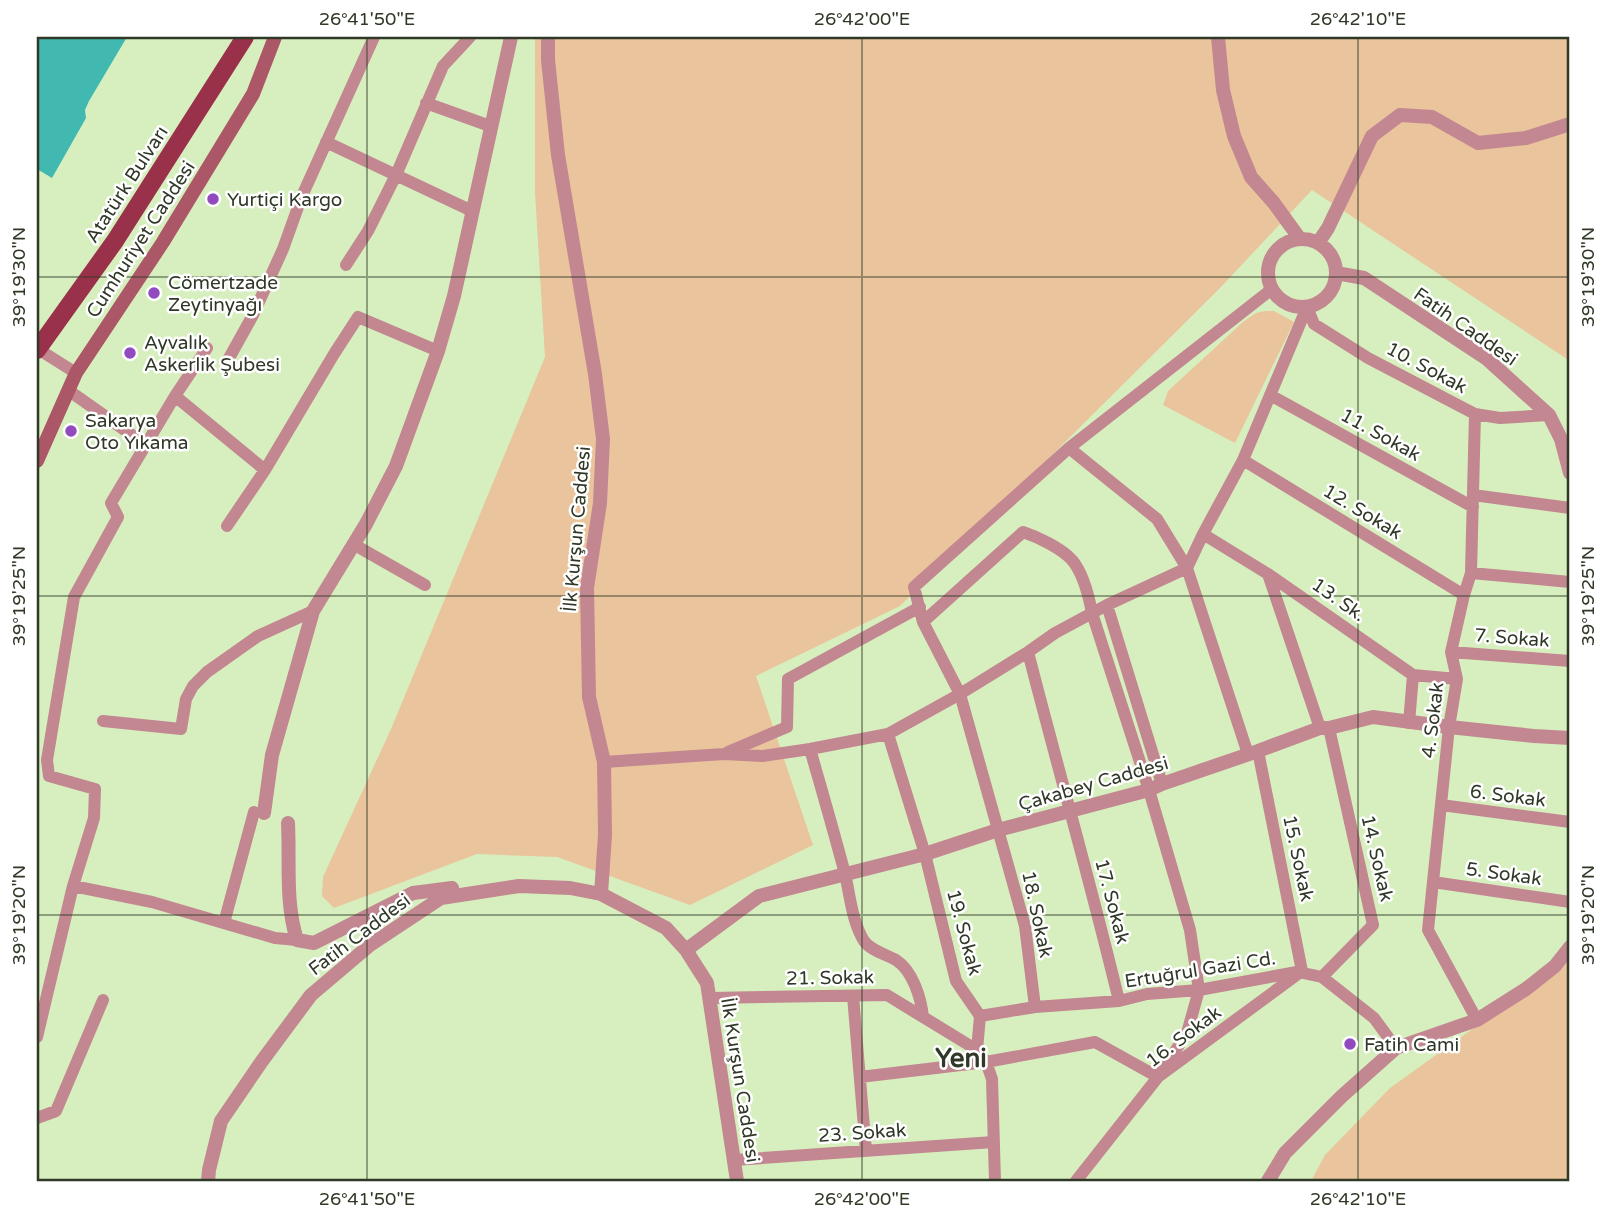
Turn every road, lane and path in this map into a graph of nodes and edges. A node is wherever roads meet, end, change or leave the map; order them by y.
1 (245, 37) edge
2 (275, 37) edge
3 (374, 37) edge
4 (470, 37) edge
5 (511, 37) edge
6 (548, 37) edge
7 (1218, 37) edge
8 (426, 103) junction
9 (1570, 124) edge
10 (490, 126) junction
11 (326, 142) junction
12 (396, 174) junction
13 (472, 211) junction
14 (1300, 239) junction
15 (1318, 243) junction
16 (346, 265) dead end
17 (1336, 274) junction
18 (1272, 289) junction
19 (1307, 307) junction
20 (207, 348) dead end
21 (37, 350) edge
22 (438, 351) junction
23 (228, 360) dead end
24 (76, 373) junction
25 (68, 390) junction
26 (1270, 395) junction
27 (175, 396) junction
28 (1475, 414) junction
29 (1549, 415) junction
30 (146, 445) junction
31 (1069, 448) junction
32 (37, 460) edge
33 (1242, 460) junction
34 (265, 470) junction
35 (1570, 473) edge
36 (1473, 501) junction
37 (1570, 508) edge
38 (227, 526) dead end
39 (1203, 534) junction
40 (353, 544) junction
41 (1187, 568) junction
42 (1472, 573) junction
43 (1268, 574) junction
44 (1570, 582) edge
45 (425, 585) dead end
46 (1464, 595) junction
47 (1107, 605) junction
48 (920, 607) junction
49 (313, 611) junction
50 (1092, 613) junction
51 (923, 622) junction
52 (1028, 652) junction
53 (1451, 652) junction
54 (1570, 661) edge
55 (1413, 675) junction
56 (1457, 679) junction
57 (960, 694) junction
58 (103, 721) dead end
59 (1409, 723) junction
60 (1449, 727) junction
61 (1324, 728) junction
62 (888, 734) junction
63 (1570, 738) edge
64 (810, 749) junction
65 (1253, 753) junction
66 (724, 754) junction
67 (604, 762) junction
68 (1155, 787) junction
69 (1441, 805) junction
70 (1069, 810) junction
71 (259, 812) joint
72 (1570, 822) edge
73 (288, 823) dead end
74 (998, 830) junction
75 (925, 854) junction
76 (845, 874) junction
77 (1433, 882) junction
78 (73, 886) junction
79 (519, 886) junction
80 (601, 894) junction
81 (1570, 902) edge
82 (224, 923) junction
83 (297, 940) junction
84 (1570, 947) edge
85 (686, 950) junction
86 (1302, 971) junction
87 (1322, 977) junction
88 (1199, 990) junction
89 (853, 996) junction
90 (709, 998) junction
91 (103, 1000) dead end
92 (1119, 1001) junction
93 (1035, 1007) junction
94 (980, 1016) junction
95 (923, 1017) junction
96 (1477, 1020) junction
97 (37, 1037) edge
98 (1396, 1048) junction
99 (977, 1050) junction
100 (986, 1062) junction
101 (860, 1077) junction
102 (1158, 1077) junction
103 (37, 1118) edge
104 (994, 1142) junction
105 (866, 1151) junction
106 (734, 1160) junction
107 (208, 1181) edge
108 (737, 1181) edge
109 (995, 1181) edge
110 (1076, 1181) edge
111 (1269, 1181) edge

1 - 21 main road, Atatürk Bulvarı
2 - 24 main road, Cumhuriyet Caddesi
3 - 11 street
4 - 8 street
5 - 10 street
6 - 67 street, İlk Kurşun Caddesi
7 - 14 street
8 - 10 street
8 - 12 street
9 - 15 street
10 - 13 street
11 - 12 street
11 - 23 street
12 - 13 street
12 - 16 street
13 - 22 street
14 - 15 street
14 - 18 street
15 - 17 street
17 - 19 street
17 - 29 street, Fatih Caddesi
18 - 19 street
18 - 31 street
19 - 26 street
19 - 28 street, 10. Sokak
20 - 27 street
21 - 24 street
22 - 34 street
22 - 40 street
24 - 25 main road, Cumhuriyet Caddesi
25 - 30 street
25 - 32 main road, Cumhuriyet Caddesi
26 - 33 street
26 - 36 street, 11. Sokak
27 - 30 street
27 - 34 street
28 - 29 street, 10. Sokak
28 - 36 street, 4. Sokak
29 - 35 street, Fatih Caddesi
30 - 78 street
31 - 41 street, 15. Sokak
31 - 48 street
33 - 39 street
33 - 46 street, 12. Sokak
34 - 38 street
36 - 37 street
36 - 42 street, 4. Sokak
39 - 41 street
39 - 43 street, 13. Sk.
40 - 45 street
40 - 49 street
41 - 47 street
41 - 65 street, 15. Sokak
42 - 44 street
42 - 46 street, 4. Sokak
43 - 55 street, 13. Sk.
43 - 61 street
46 - 53 street, 4. Sokak
47 - 50 street
47 - 68 street
48 - 51 street, 18. Sokak
48 - 66 street
49 - 58 street
49 - 71 street
50 - 51 street
50 - 52 street
50 - 68 street
51 - 57 street, 18. Sokak
52 - 57 street
52 - 70 street, 17. Sokak
53 - 54 street, 7. Sokak
53 - 56 street, 4. Sokak
55 - 56 street, 13. Sk.
55 - 59 street
56 - 60 street, 4. Sokak
57 - 62 street
57 - 74 street, 18. Sokak
59 - 60 street, Çakabey Caddesi
59 - 61 street, Çakabey Caddesi
60 - 63 street, Çakabey Caddesi
60 - 69 street, 4. Sokak
61 - 65 street, Çakabey Caddesi
61 - 87 street, 14. Sokak
62 - 64 street
62 - 75 street, 19. Sokak
64 - 66 street
64 - 76 street
65 - 68 street, Çakabey Caddesi
65 - 86 street, 15. Sokak
66 - 67 street
67 - 80 street, İlk Kurşun Caddesi
68 - 70 street, Çakabey Caddesi
68 - 88 street
69 - 72 street, 6. Sokak
69 - 77 street, 4. Sokak
70 - 74 street, Çakabey Caddesi
70 - 92 street, 17. Sokak
71 - 82 street
73 - 83 street
74 - 75 street, Çakabey Caddesi
74 - 93 street, 18. Sokak
75 - 76 street, Çakabey Caddesi
75 - 94 street, 19. Sokak
76 - 85 street, Çakabey Caddesi
76 - 95 street
77 - 81 street, 5. Sokak
77 - 96 street, 4. Sokak
78 - 82 street
78 - 97 street
79 - 80 street, Fatih Caddesi
79 - 83 street
79 - 107 street, Fatih Caddesi
80 - 85 street, İlk Kurşun Caddesi
82 - 83 street
84 - 96 street
85 - 90 street, İlk Kurşun Caddesi
86 - 87 street, Ertuğrul Gazi Cd.
86 - 88 street, Ertuğrul Gazi Cd.
86 - 102 street, 16. Sokak
87 - 98 street, Ertuğrul Gazi Cd.
88 - 92 street, Ertuğrul Gazi Cd.
88 - 102 street
89 - 90 street, 21. Sokak
89 - 95 street, 21. Sokak
89 - 101 street
90 - 106 street, İlk Kurşun Caddesi
91 - 103 street
92 - 93 street, Ertuğrul Gazi Cd.
93 - 94 street, Ertuğrul Gazi Cd.
94 - 99 street
95 - 99 street, 21. Sokak
96 - 98 street
98 - 111 street
99 - 100 street
100 - 101 street
100 - 102 street
100 - 104 street
101 - 105 street
102 - 110 street, 16. Sokak
104 - 105 street, 23. Sokak
104 - 109 street
105 - 106 street, 23. Sokak
106 - 108 street, İlk Kurşun Caddesi

